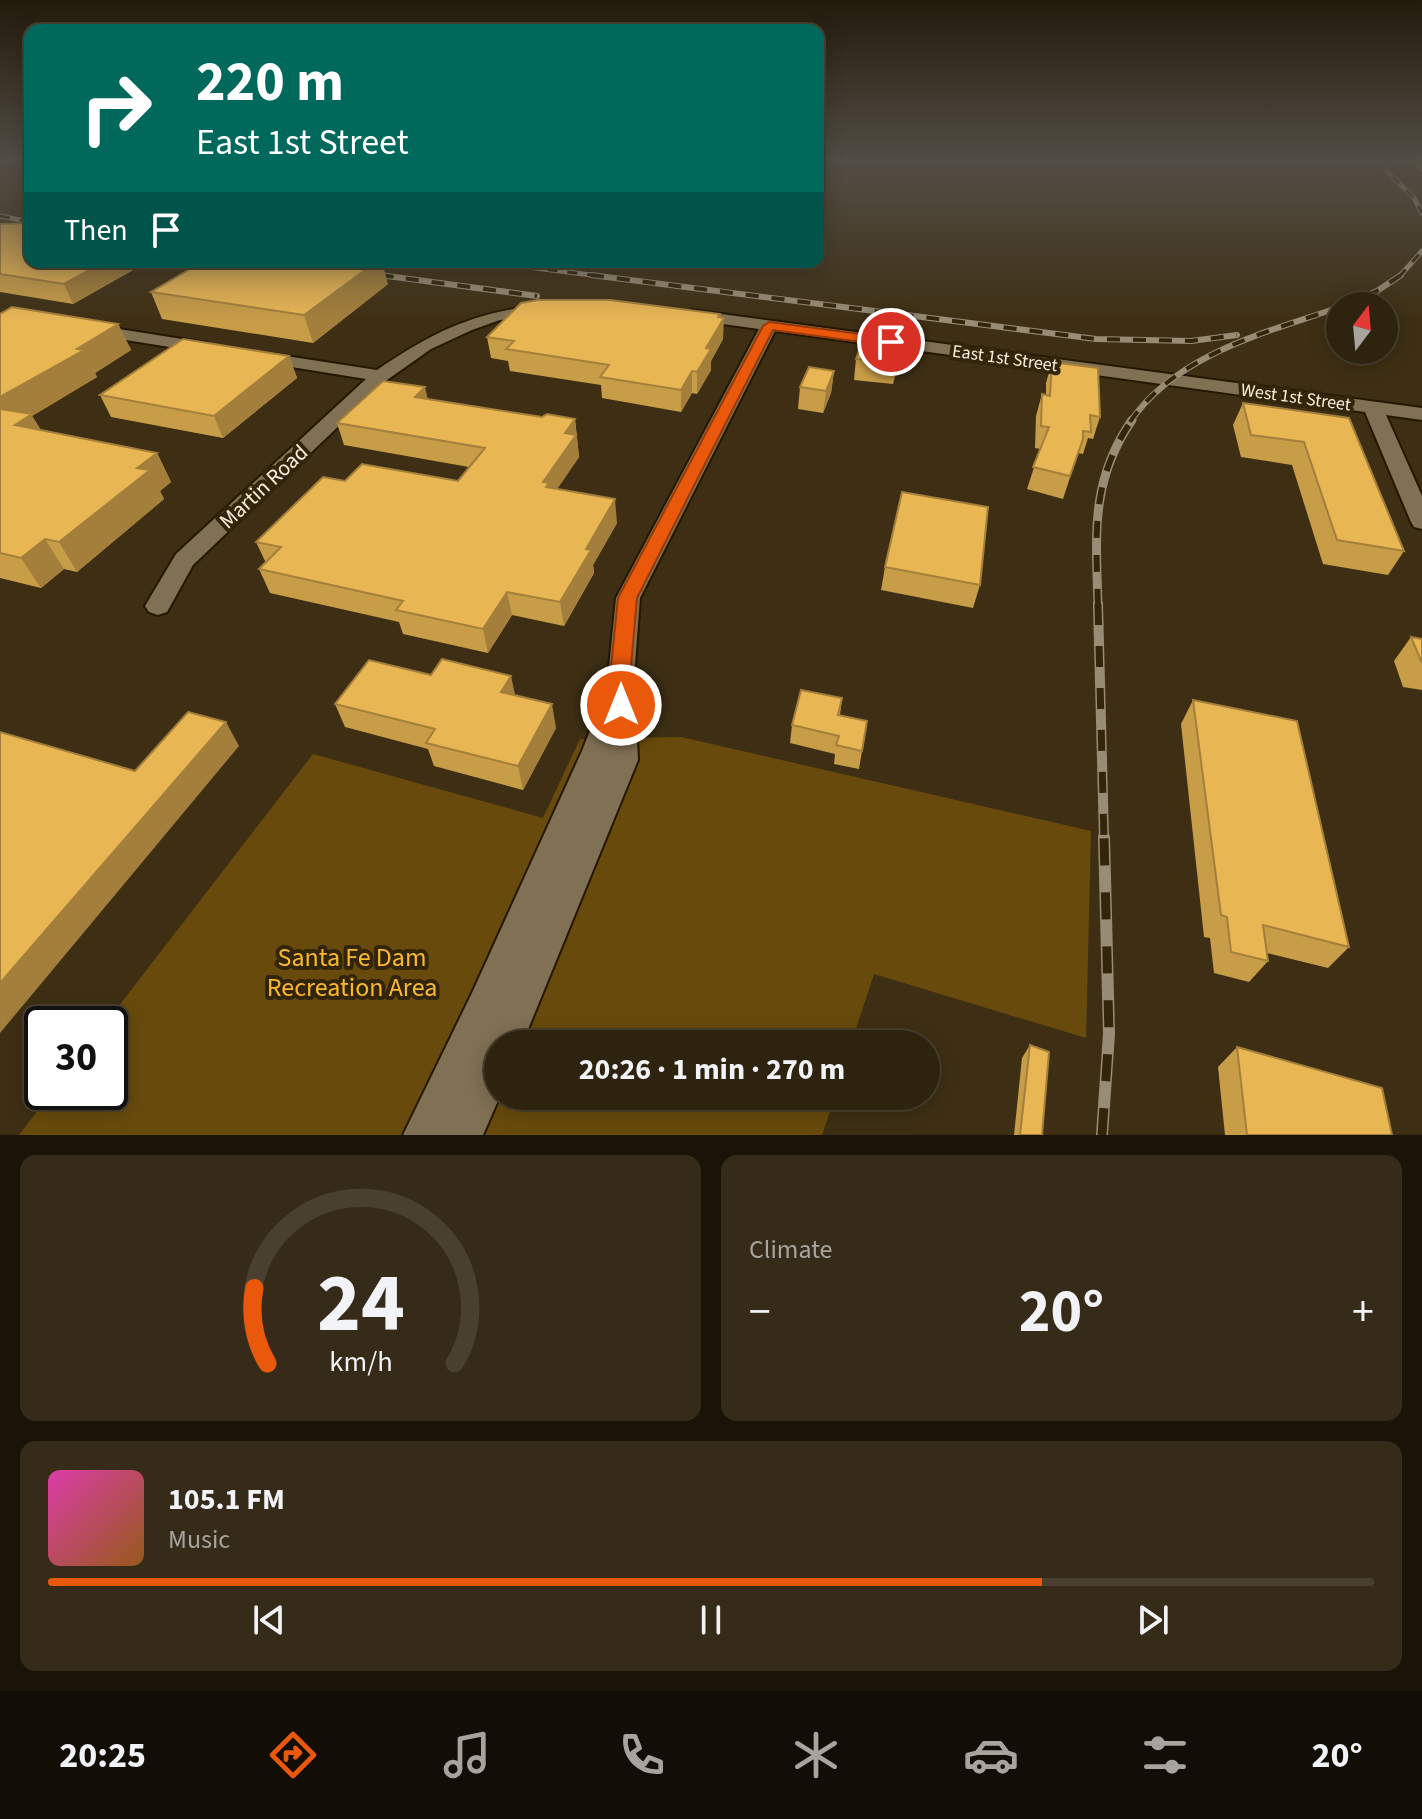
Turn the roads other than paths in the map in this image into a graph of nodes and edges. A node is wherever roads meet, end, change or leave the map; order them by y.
1 (557, 309) edge
2 (676, 313) edge
3 (769, 326) junction
4 (75, 327) edge
5 (380, 376) junction
6 (1169, 380) joint
7 (1373, 407) junction
8 (1422, 414) edge
9 (1422, 522) edge
10 (158, 606) dead end
11 (620, 678) junction
12 (509, 1030) edge
13 (484, 1086) edge
14 (423, 1135) edge
15 (462, 1135) edge

1 - 5 street
2 - 3 street, East 1st Street
3 - 6 street, East 1st Street
3 - 11 street
4 - 5 street
5 - 10 street, Martin Road
6 - 7 street, West 1st Street
7 - 8 street, West 1st Street
7 - 9 street
11 - 12 street
11 - 14 street
13 - 15 street

